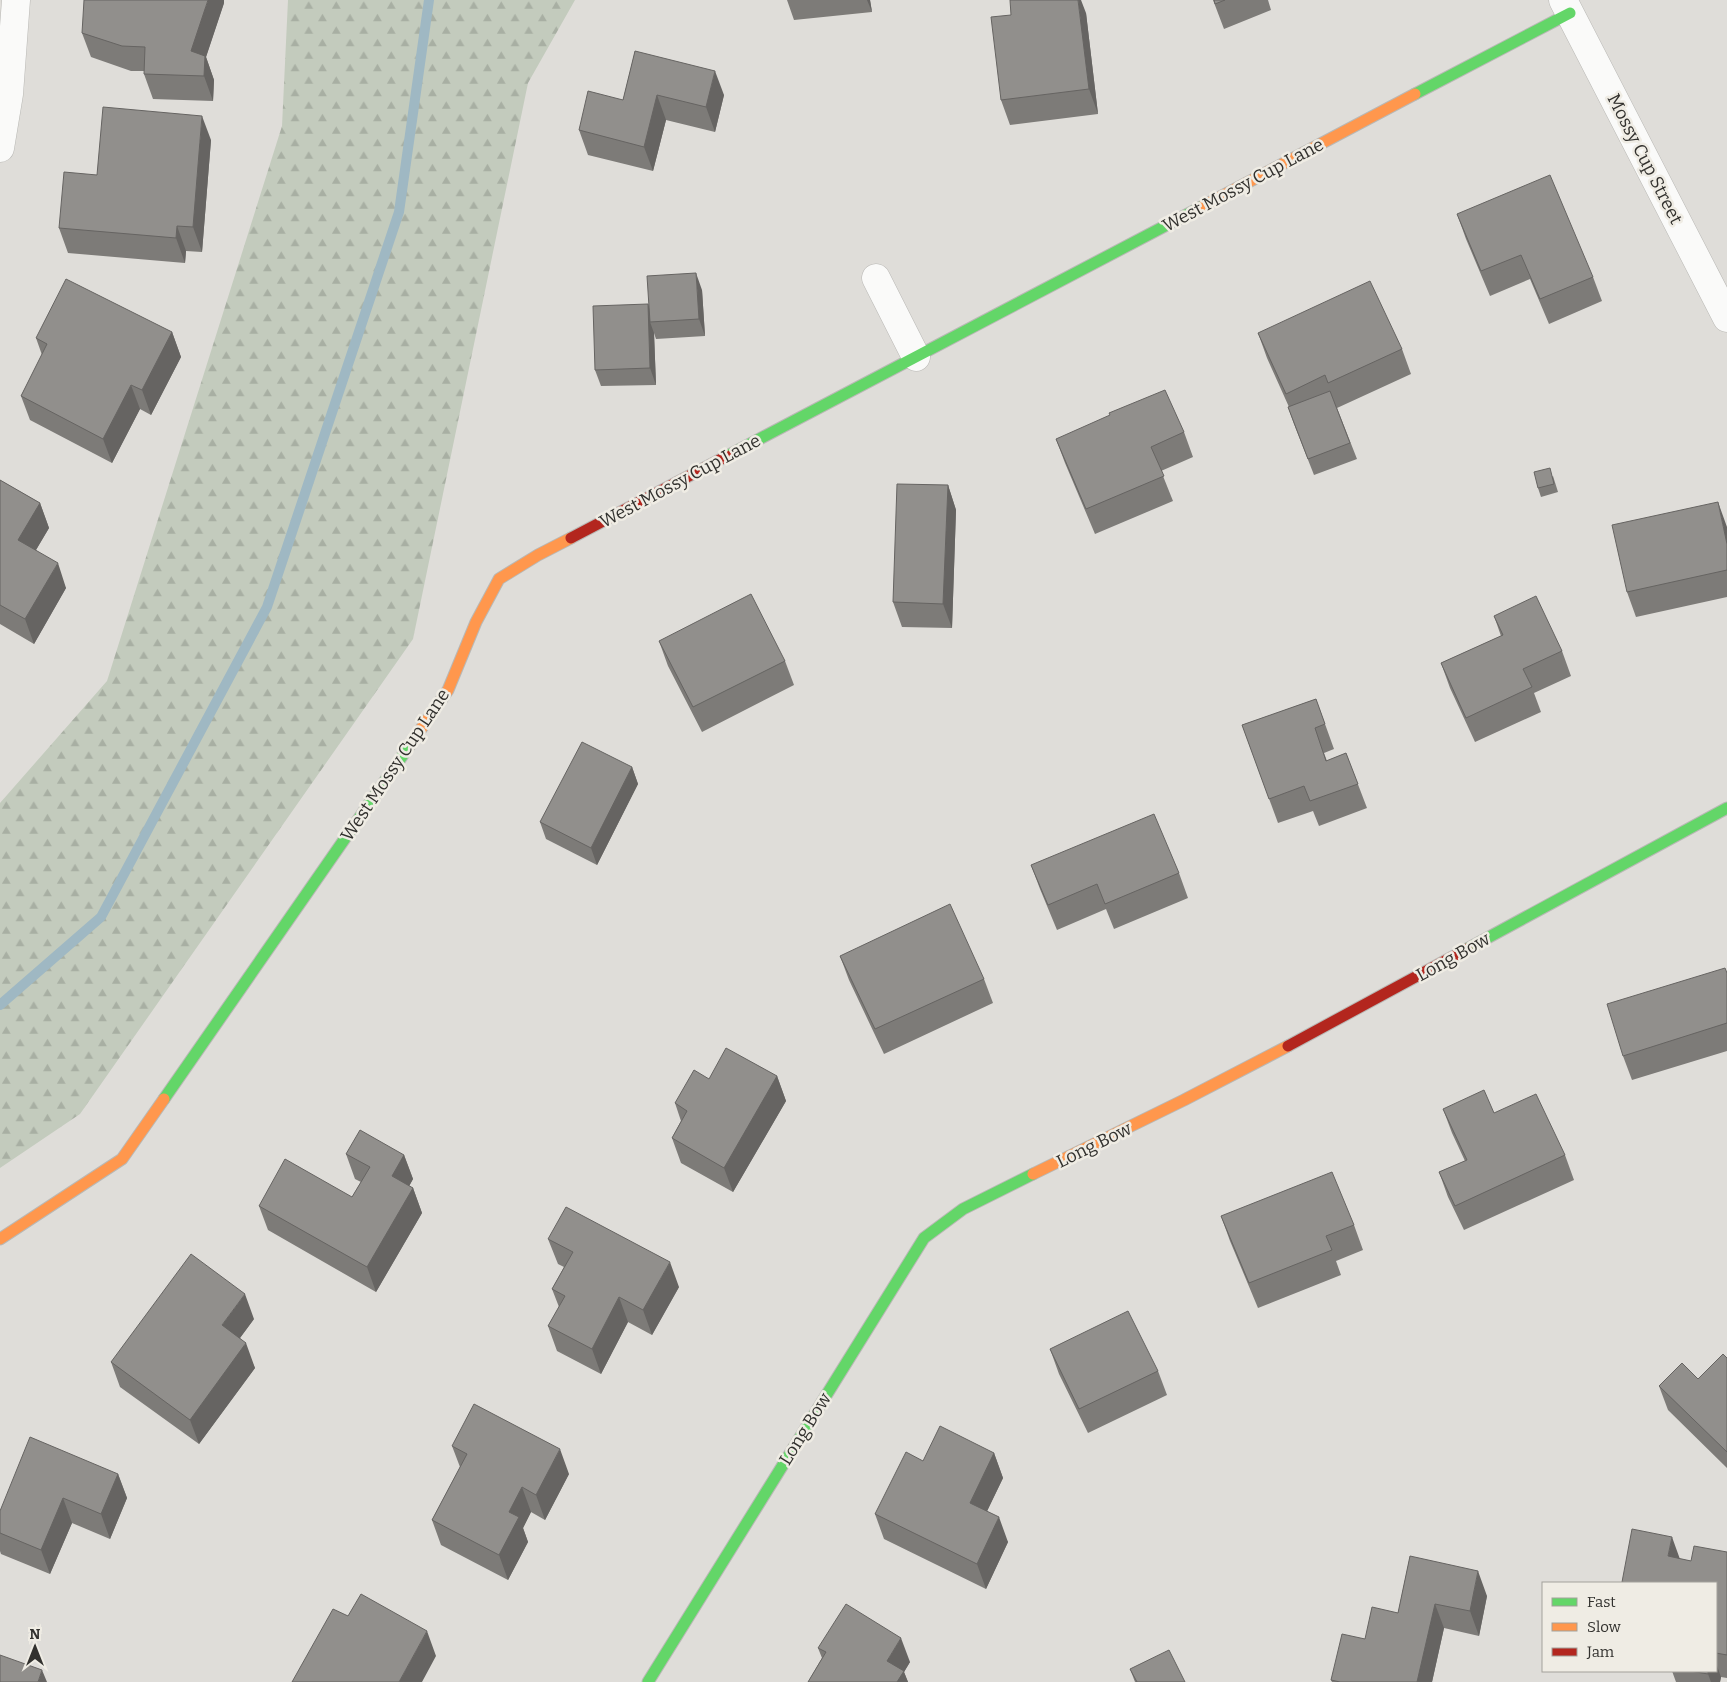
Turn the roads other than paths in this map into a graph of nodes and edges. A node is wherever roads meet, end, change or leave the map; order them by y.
1 (16, 0) edge
2 (1567, 7) edge
3 (0, 148) edge
4 (876, 278) dead end
5 (1727, 318) edge
6 (916, 357) junction
7 (1727, 808) edge
8 (0, 1239) edge
9 (648, 1682) edge

1 - 3 street
2 - 5 street, Mossy Cup Street
2 - 6 street, West Mossy Cup Lane
4 - 6 street
6 - 8 street, West Mossy Cup Lane
7 - 9 street, Long Bow

